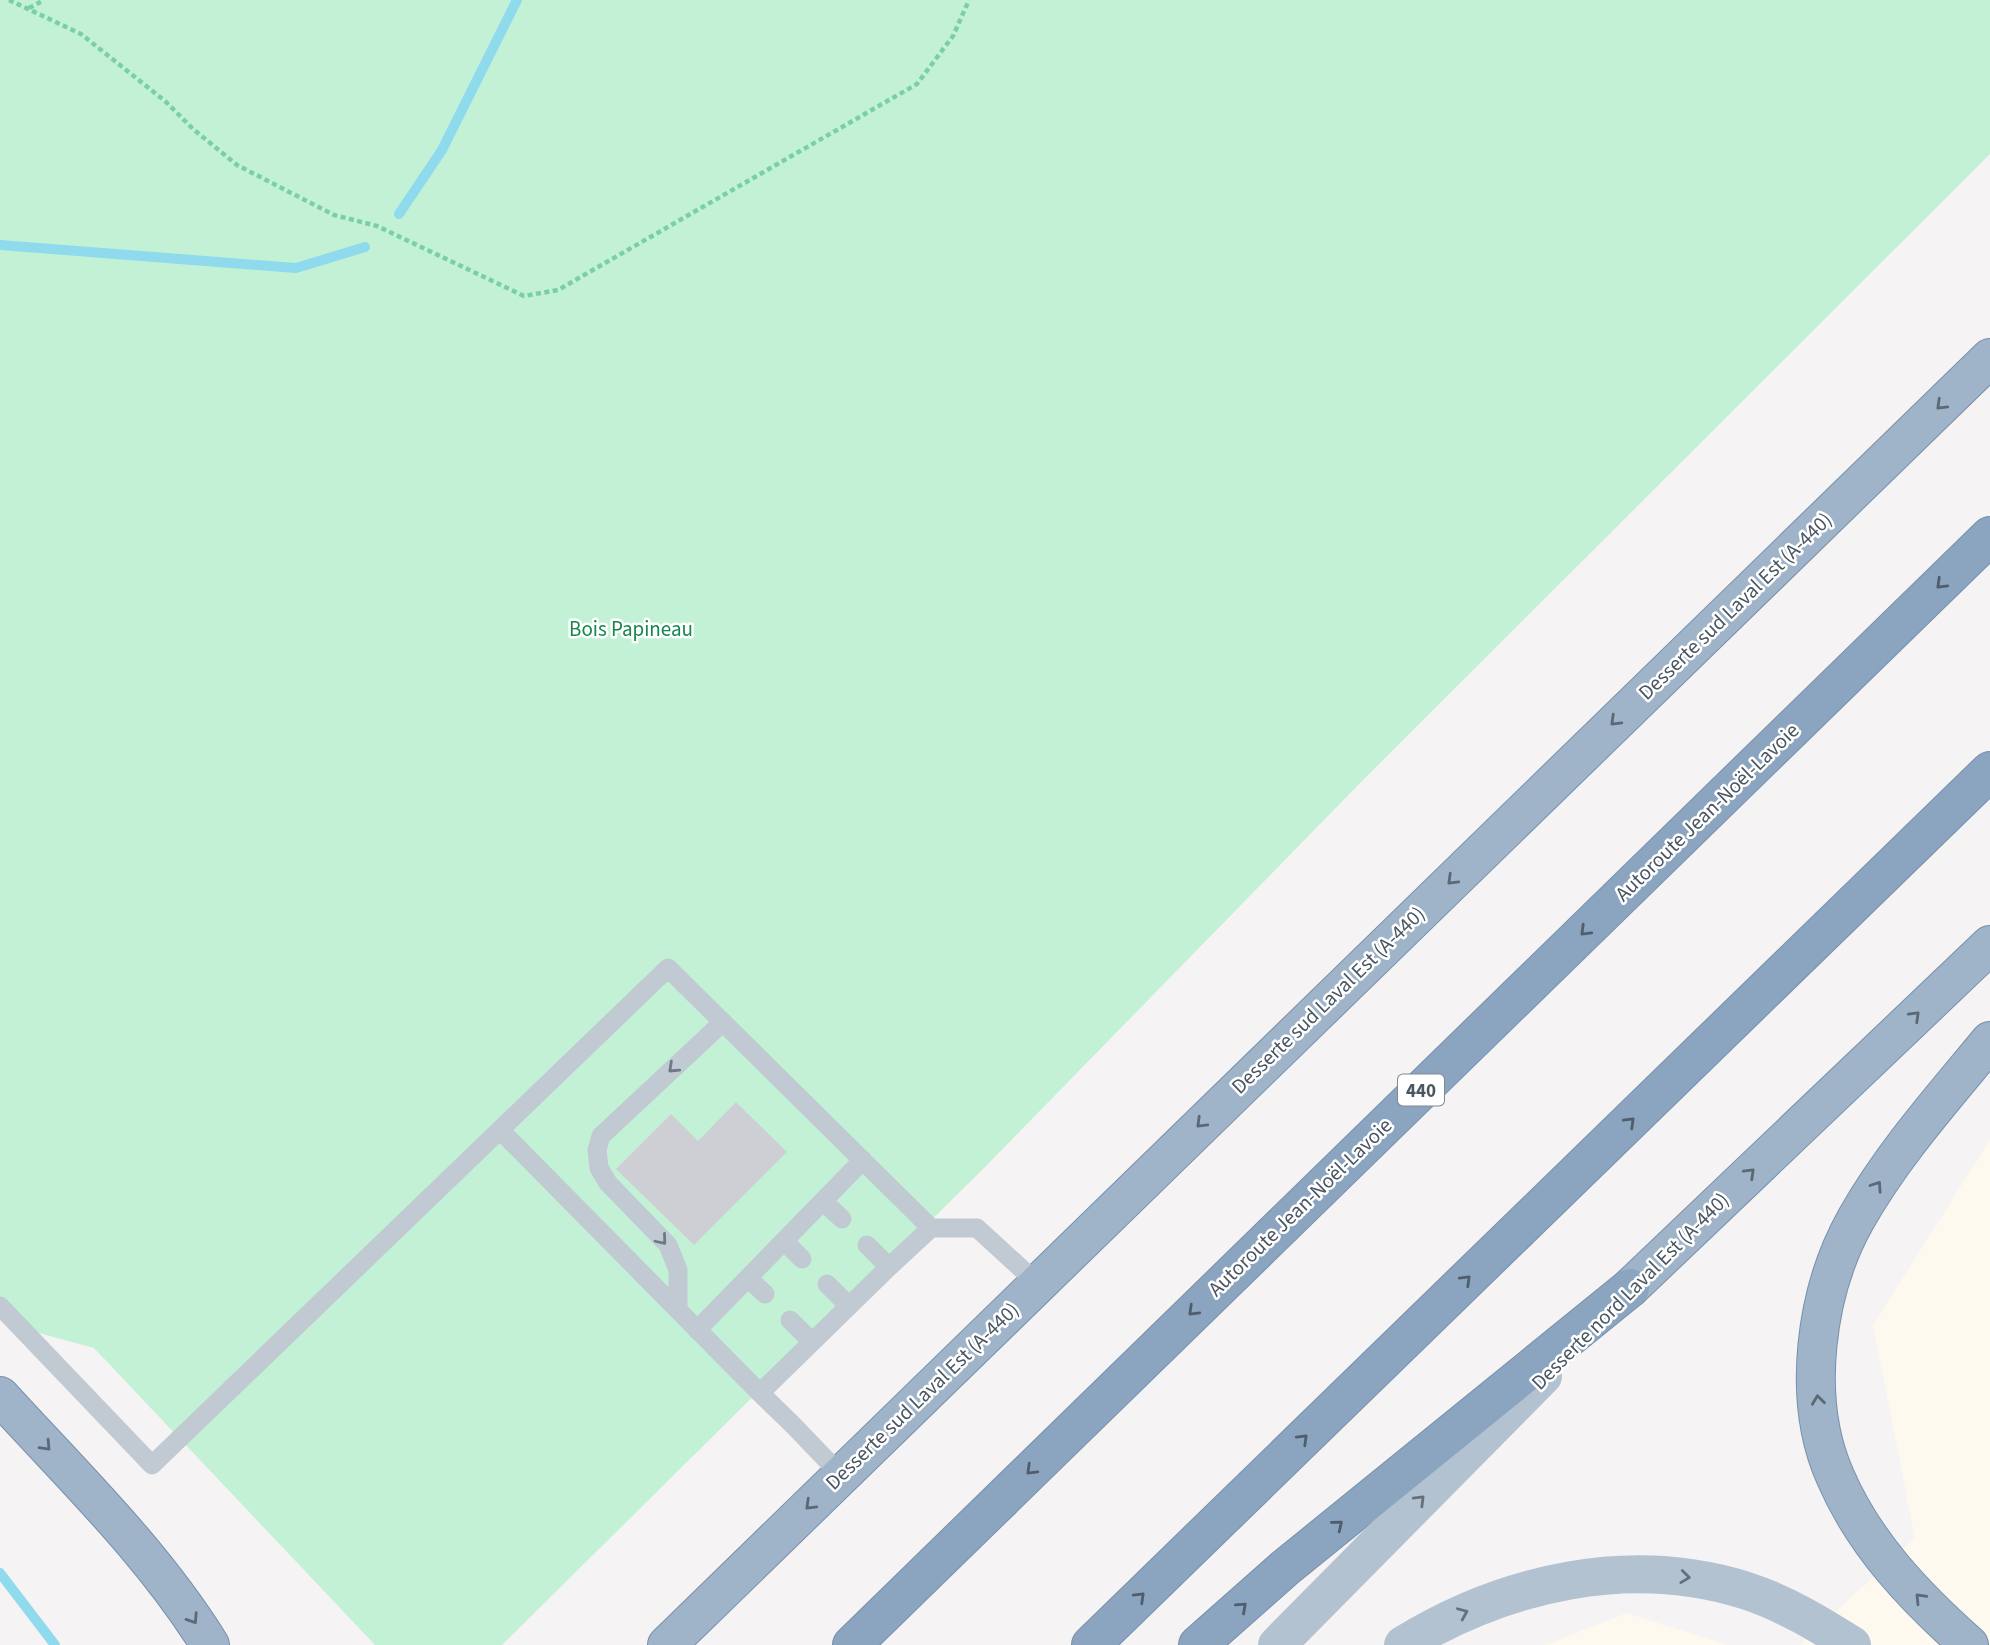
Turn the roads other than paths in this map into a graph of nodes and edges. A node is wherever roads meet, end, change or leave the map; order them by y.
1 (1990, 358) edge
2 (1990, 536) edge
3 (1990, 771) edge
4 (1990, 945) edge
5 (723, 1022) junction
6 (1990, 1041) edge
7 (500, 1130) junction
8 (863, 1160) junction
9 (823, 1201) junction
10 (842, 1219) dead end
11 (932, 1228) junction
12 (784, 1241) junction
13 (867, 1245) dead end
14 (802, 1259) dead end
15 (889, 1267) junction
16 (748, 1278) junction
17 (1037, 1283) junction
18 (827, 1284) dead end
19 (1630, 1288) junction
20 (765, 1294) dead end
21 (0, 1306) edge
22 (849, 1306) junction
23 (678, 1310) junction
24 (790, 1320) dead end
25 (697, 1330) junction
26 (812, 1342) junction
27 (760, 1393) junction
28 (0, 1396) edge
29 (841, 1475) junction
30 (210, 1645) edge
31 (667, 1645) edge
32 (852, 1645) edge
33 (1091, 1645) edge
34 (1198, 1645) edge
35 (1277, 1645) edge
36 (1403, 1645) edge
37 (1852, 1645) edge
38 (1969, 1645) edge

1 -> 17 highway, Desserte sud Laval Est (A-440)
2 -> 32 highway, Autoroute Jean-Noël-Lavoie / 440
33 -> 3 highway
19 -> 4 highway, Desserte nord Laval Est (A-440)
5 - 7 lane
5 - 8 lane
5 -> 23 lane
38 -> 6 highway
7 - 21 lane
7 - 23 lane
8 - 9 lane
8 - 11 lane
9 - 10 lane
9 - 12 lane
11 - 15 lane
11 - 17 lane
12 - 14 lane
12 - 16 lane
13 - 15 lane
15 - 22 lane
16 - 20 lane
16 - 25 lane
17 - 29 highway, Desserte sud Laval Est (A-440)
18 - 22 lane
34 -> 19 highway
35 -> 19 main road, Desserte nord Laval Est (A-440)
22 - 26 lane
23 - 25 lane
24 - 26 lane
25 - 27 lane
26 - 27 lane
27 - 29 lane
28 -> 30 highway
29 -> 31 highway, Desserte sud Laval Est (A-440)
36 -> 37 main road

